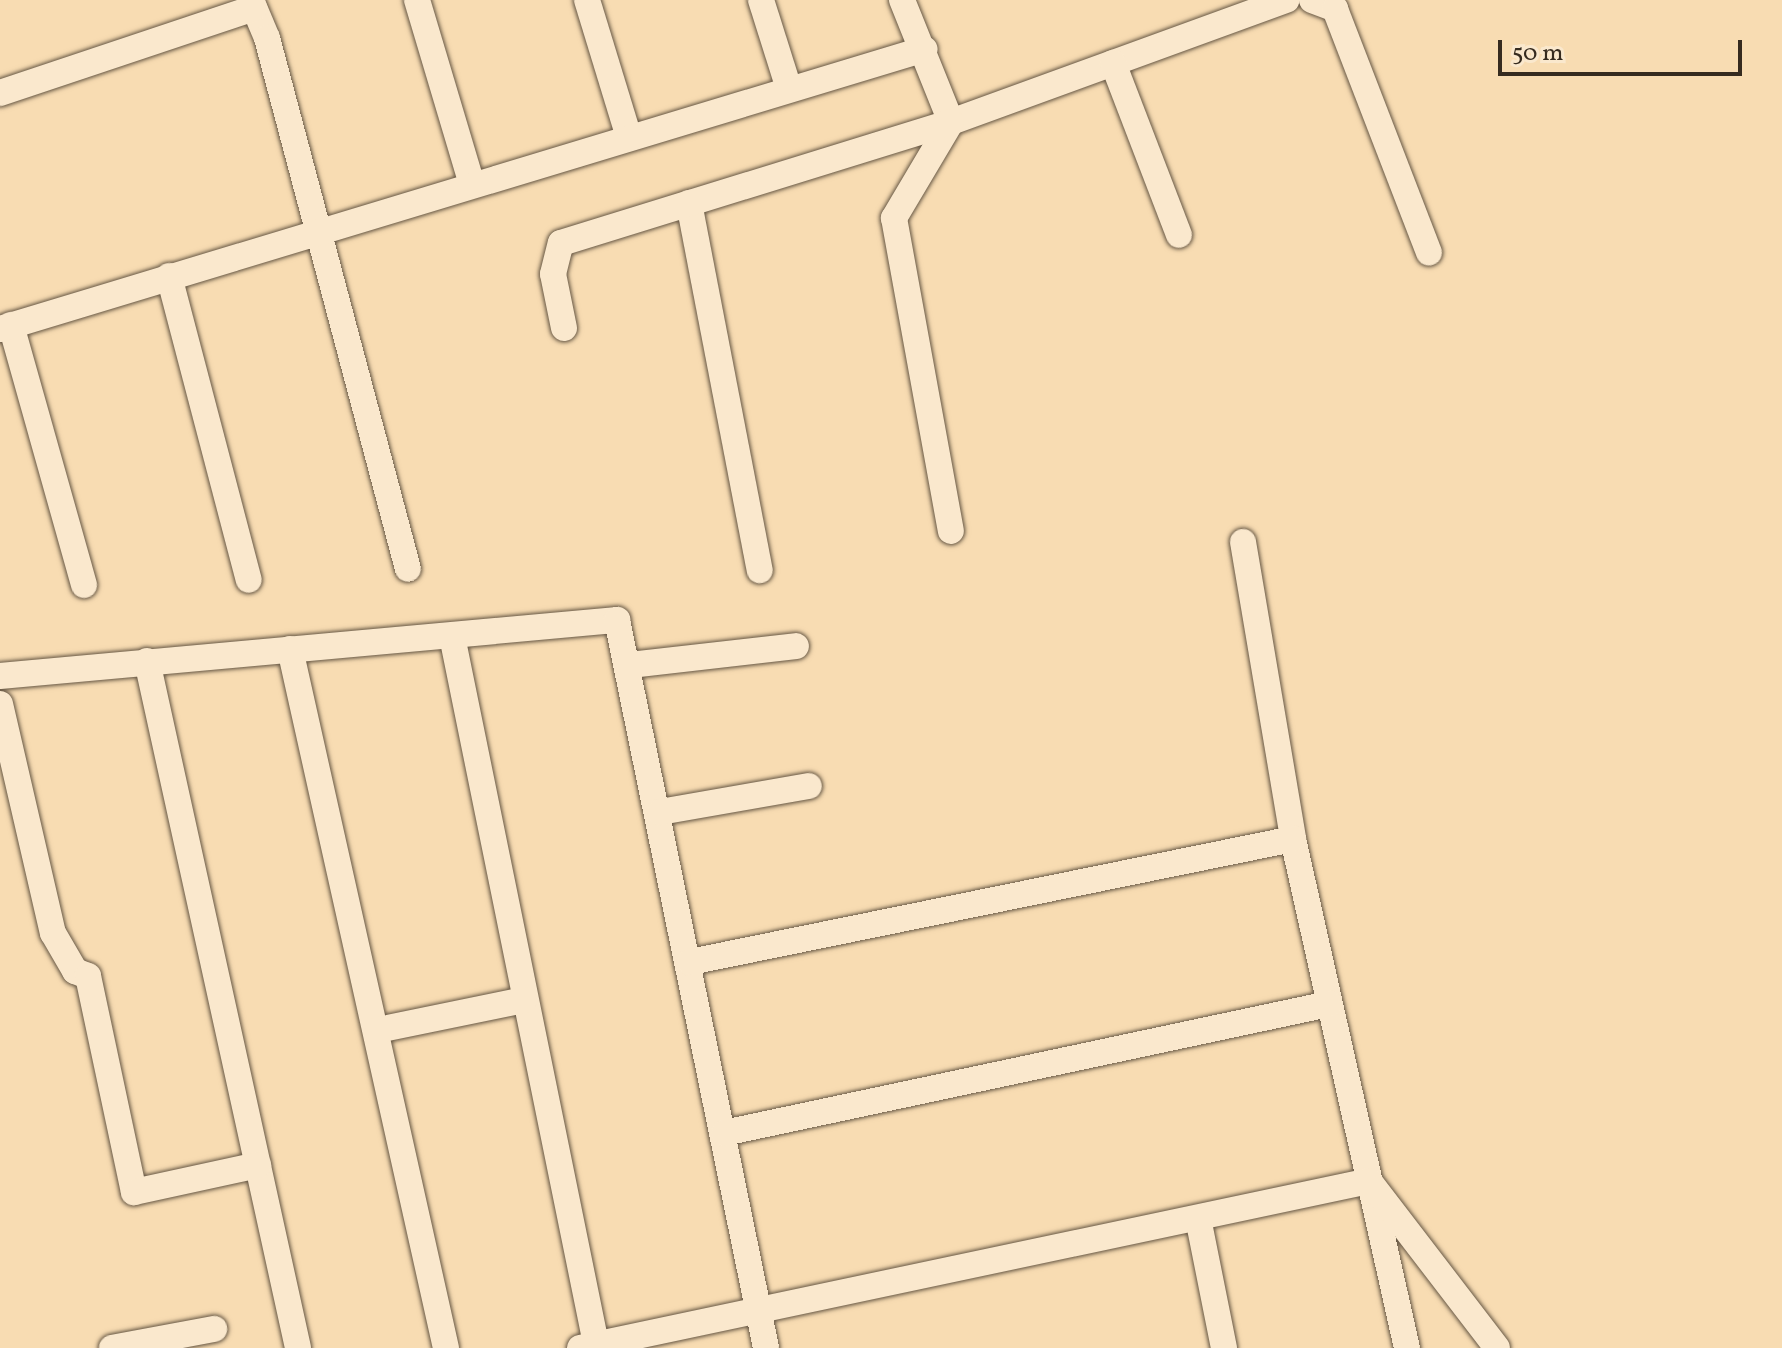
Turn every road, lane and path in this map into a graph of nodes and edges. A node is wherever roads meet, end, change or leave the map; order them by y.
1 (417, 0) edge
2 (587, 0) edge
3 (761, 0) edge
4 (902, 0) edge
5 (1286, 0) edge
6 (1312, 0) edge
7 (252, 4) edge
8 (925, 49) junction
9 (1113, 63) junction
10 (789, 89) junction
11 (0, 93) edge
12 (951, 122) junction
13 (629, 137) junction
14 (472, 184) junction
15 (689, 203) junction
16 (318, 230) junction
17 (1179, 235) dead end
18 (1429, 253) dead end
19 (169, 276) junction
20 (6, 327) edge
21 (564, 328) dead end
22 (951, 531) dead end
23 (1243, 542) dead end
24 (408, 569) dead end
25 (760, 570) dead end
26 (249, 580) dead end
27 (84, 585) dead end
28 (452, 636) junction
29 (796, 646) dead end
30 (290, 649) junction
31 (147, 661) junction
32 (630, 665) junction
33 (0, 676) edge
34 (0, 704) edge
35 (809, 786) dead end
36 (660, 812) junction
37 (1293, 839) junction
38 (690, 962) junction
39 (524, 1000) junction
40 (1329, 1004) junction
41 (378, 1030) junction
42 (724, 1133) junction
43 (258, 1165) junction
44 (1369, 1181) junction
45 (1198, 1218) junction
46 (760, 1311) junction
47 (214, 1329) dead end
48 (149, 1344) edge
49 (588, 1346) edge
50 (112, 1348) edge
51 (298, 1348) edge
52 (446, 1348) edge
53 (766, 1348) edge
54 (1224, 1348) edge
55 (1407, 1348) edge
56 (1497, 1348) edge

1 - 14 street
2 - 13 street
3 - 10 street
4 - 8 street
5 - 9 street
6 - 18 street
7 - 11 street
7 - 16 street
8 - 10 street
8 - 12 street
9 - 12 street
9 - 17 street
10 - 13 street
12 - 15 street
12 - 22 street
13 - 14 street
14 - 16 street
15 - 21 street
15 - 25 street
16 - 19 street
16 - 24 street
19 - 20 street
19 - 26 street
20 - 27 street
23 - 37 street
28 - 30 street
28 - 32 street
28 - 39 street
29 - 32 street
30 - 31 street
30 - 41 street
31 - 33 street
31 - 43 street
32 - 36 street
34 - 43 street
35 - 36 street
36 - 38 street
37 - 38 street
37 - 40 street
38 - 42 street
39 - 41 street
39 - 49 street
40 - 42 street
40 - 44 street
41 - 52 street
42 - 46 street
43 - 51 street
44 - 45 street
44 - 55 street
44 - 56 street
45 - 46 street
45 - 54 street
46 - 49 street
46 - 53 street
47 - 48 street
48 - 50 street

